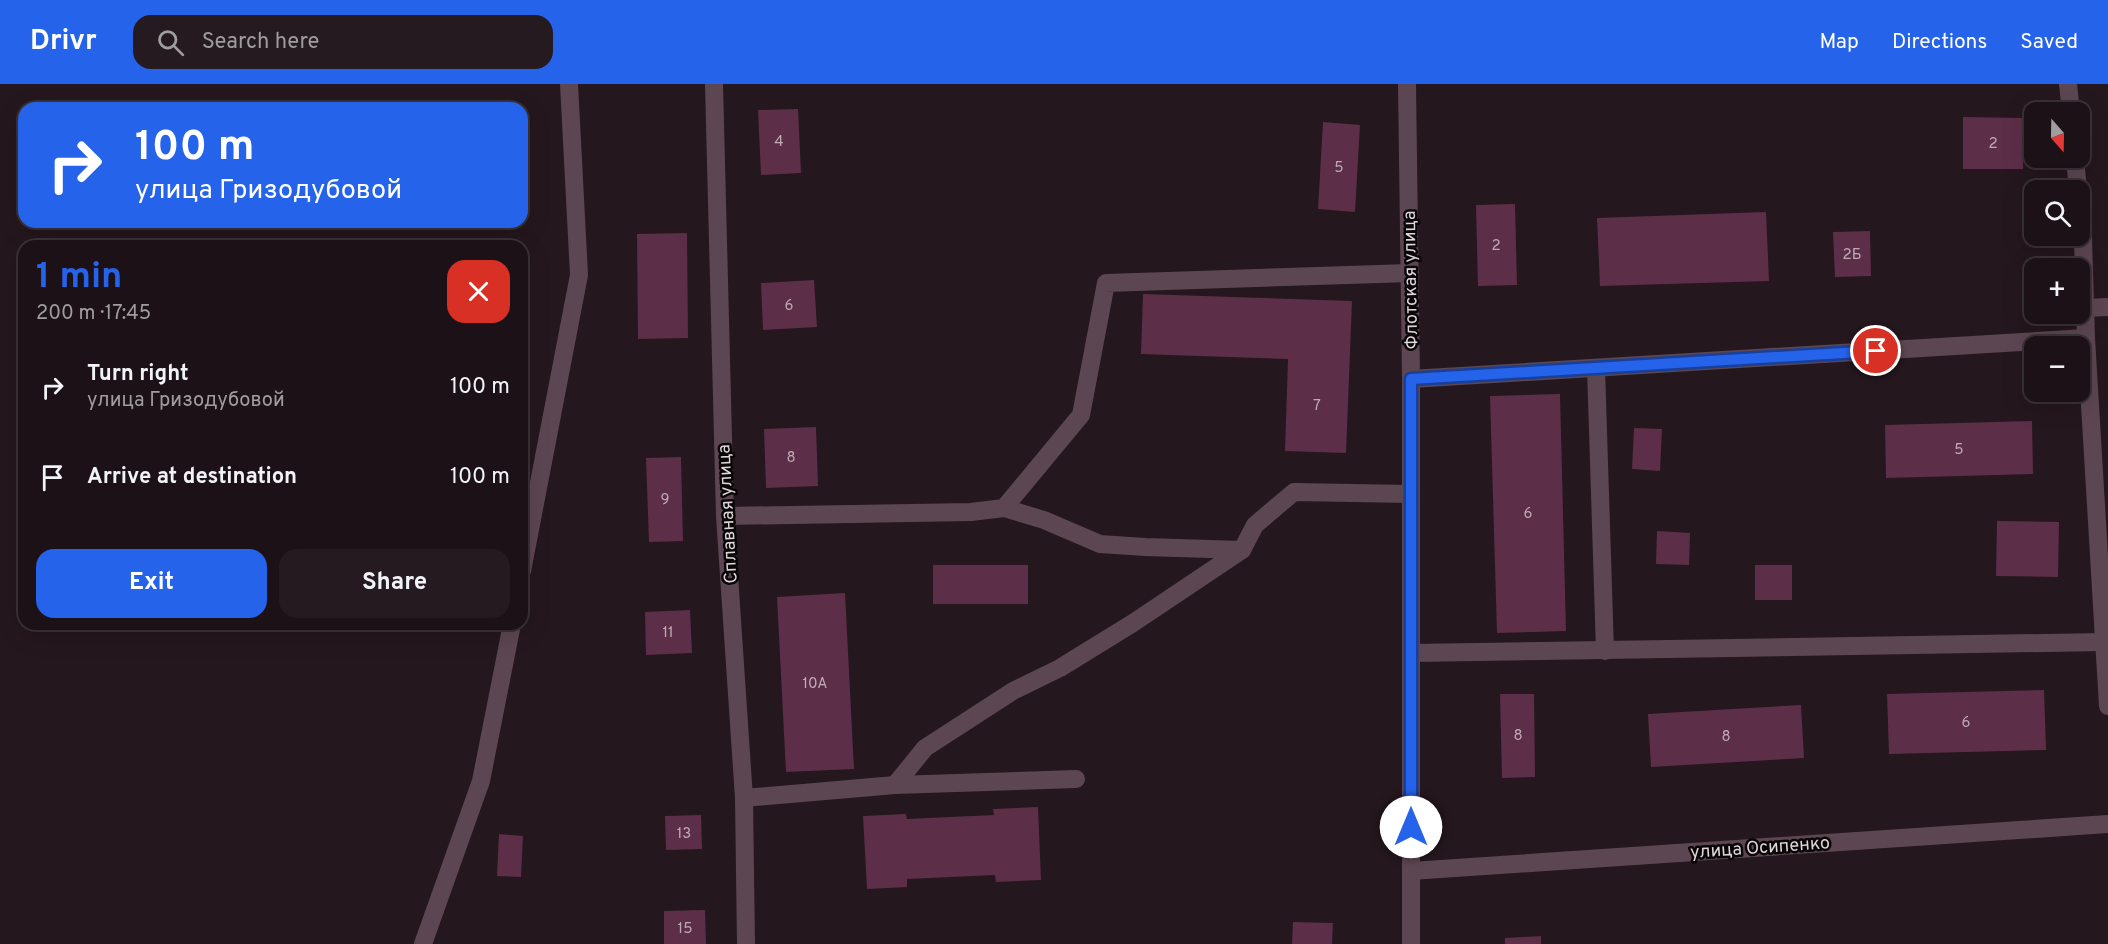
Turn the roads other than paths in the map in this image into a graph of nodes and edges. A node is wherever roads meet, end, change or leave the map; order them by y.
1 (569, 84) edge
2 (714, 84) edge
3 (1407, 84) edge
4 (2068, 84) edge
5 (2070, 102) edge
6 (1410, 273) junction
7 (2108, 307) edge
8 (2090, 308) edge
9 (2024, 342) edge
10 (1596, 368) junction
11 (1411, 379) junction
12 (2090, 402) edge
13 (1411, 494) junction
14 (1004, 508) junction
15 (725, 516) junction
16 (528, 540) edge
17 (1242, 550) junction
18 (511, 630) edge
19 (2104, 642) junction
20 (1605, 651) junction
21 (1411, 653) junction
22 (2108, 706) edge
23 (1076, 779) dead end
24 (895, 785) junction
25 (744, 798) junction
26 (2108, 824) edge
27 (1411, 871) junction
28 (423, 944) edge
29 (746, 944) edge
30 (1411, 944) edge

1 - 16 street
2 - 15 street, Сплавная улица
3 - 6 street, Флотская улица
4 - 5 street
6 - 11 street, Флотская улица
6 - 14 street
7 - 8 street
9 - 10 street
10 - 11 street
10 - 20 street
11 - 13 street, Флотская улица
12 - 19 street
13 - 17 street
13 - 21 street, Флотская улица
14 - 15 street
14 - 17 street
15 - 25 street, Сплавная улица
17 - 24 street
18 - 28 street
19 - 20 street
19 - 22 street
20 - 21 street
21 - 27 street, Флотская улица
23 - 24 street
24 - 25 street
25 - 29 street, Сплавная улица
26 - 27 street, улица Осипенко
27 - 30 street, Флотская улица

